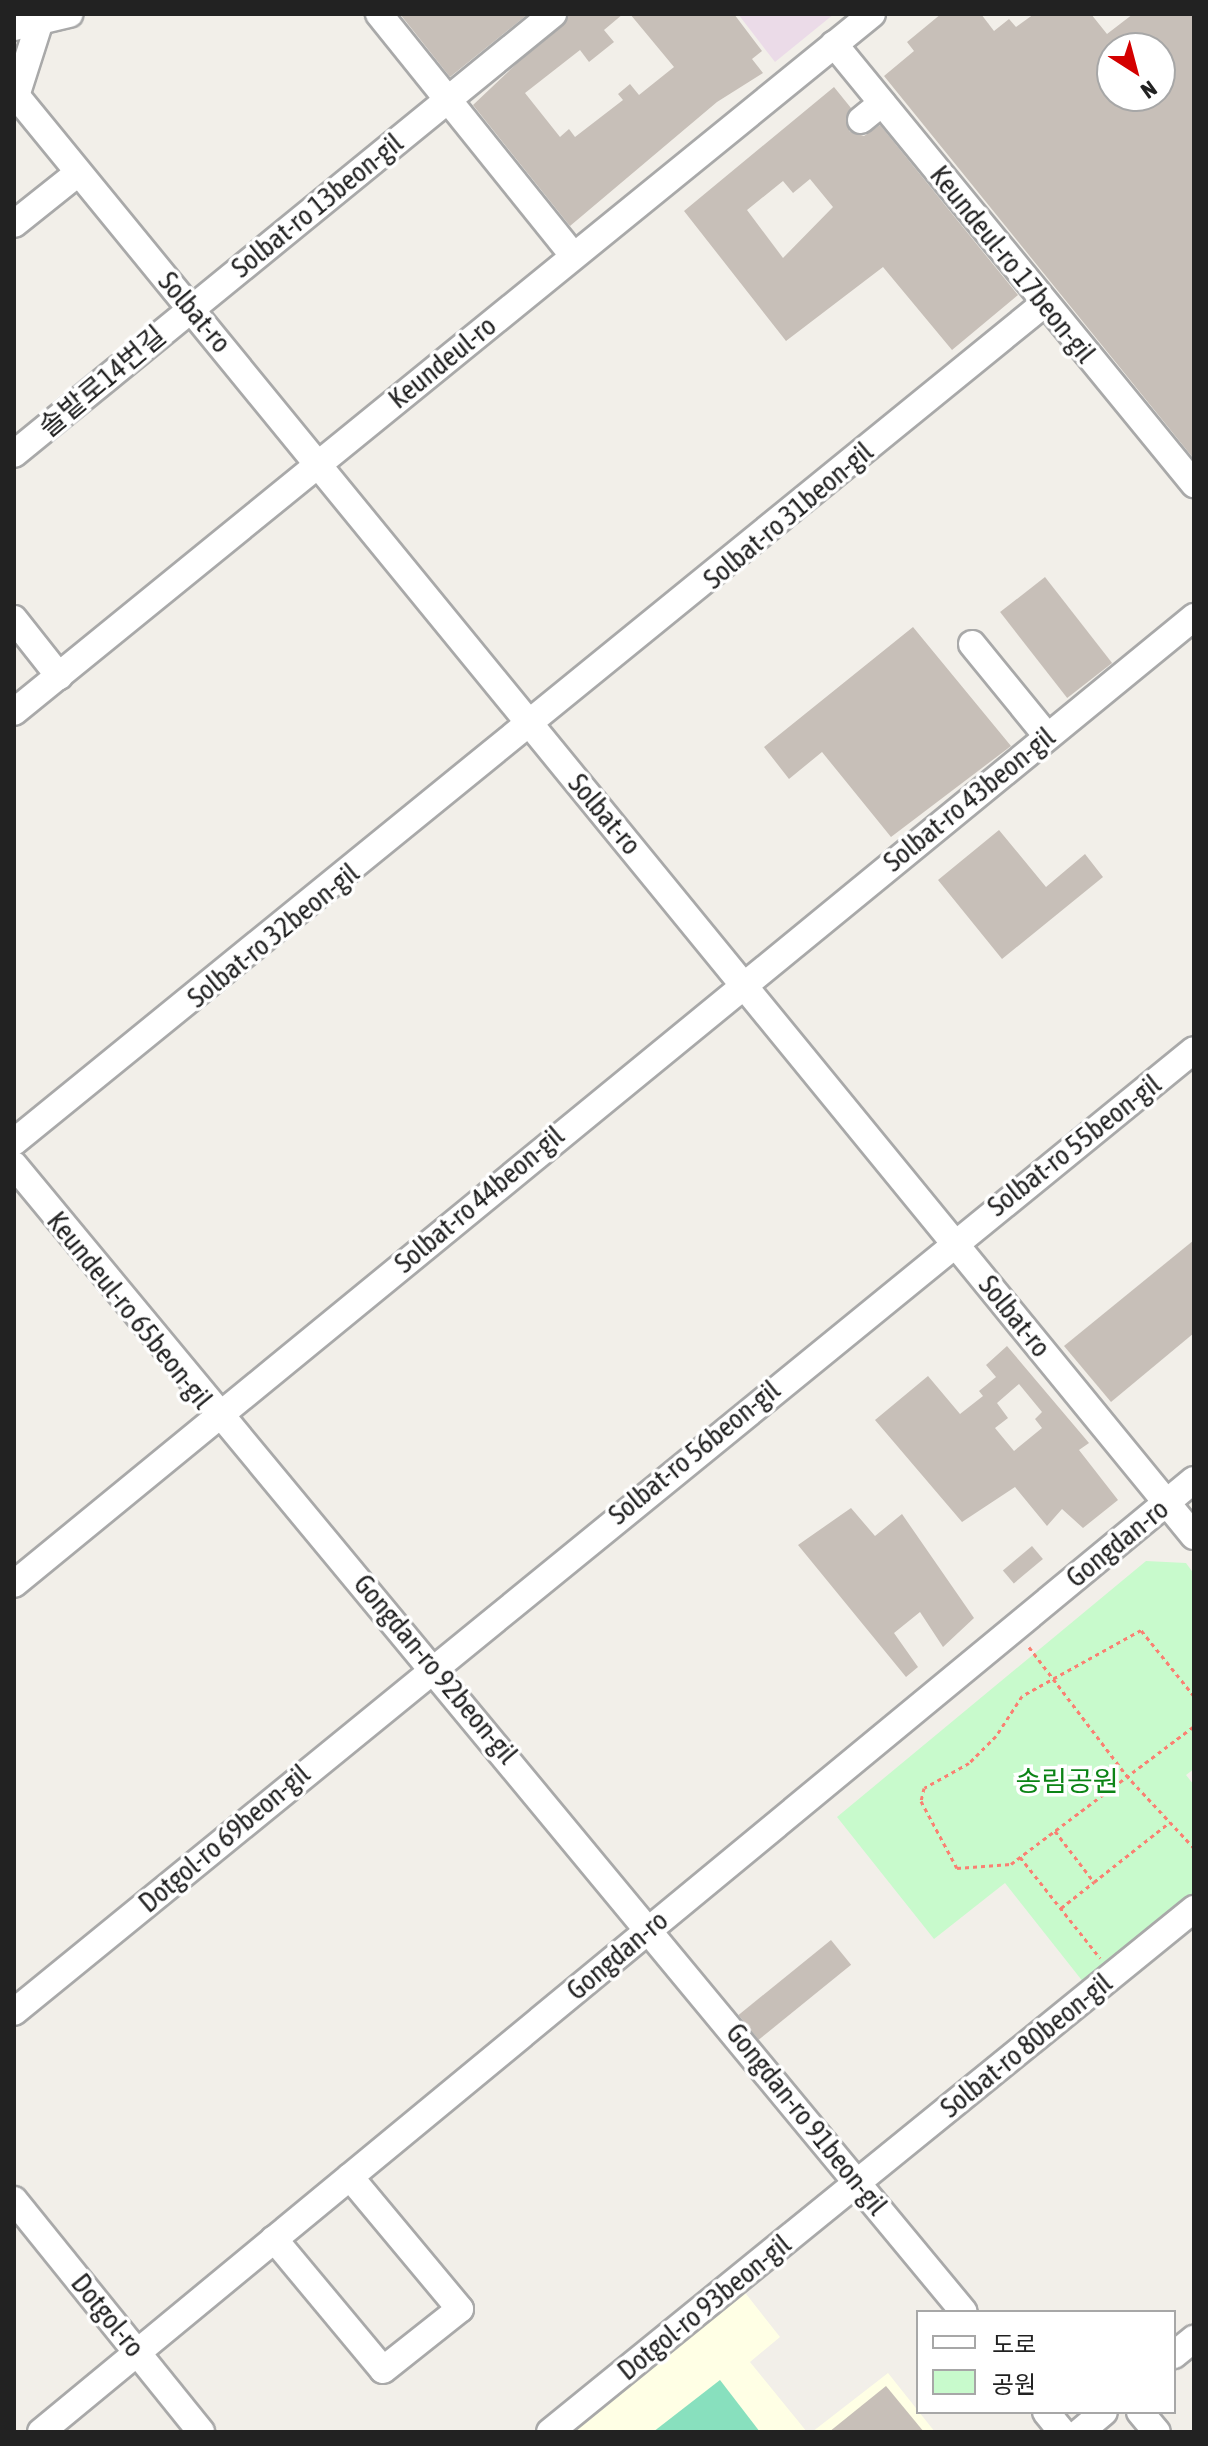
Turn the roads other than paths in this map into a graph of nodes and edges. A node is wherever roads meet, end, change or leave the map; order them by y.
1 (69, 14) edge
2 (379, 14) edge
3 (553, 14) edge
4 (872, 14) edge
5 (40, 21) junction
6 (14, 27) edge
7 (834, 44) junction
8 (15, 94) edge
9 (443, 102) junction
10 (891, 104) junction
11 (861, 120) dead end
12 (78, 173) junction
13 (14, 224) edge
14 (573, 255) junction
15 (1045, 303) junction
16 (191, 308) junction
17 (14, 454) edge
18 (321, 462) junction
19 (1194, 484) edge
20 (1194, 617) edge
21 (14, 619) edge
22 (972, 644) dead end
23 (59, 676) junction
24 (14, 712) edge
25 (532, 727) junction
26 (1047, 736) junction
27 (743, 981) junction
28 (1194, 1050) edge
29 (14, 1142) edge
30 (14, 1165) edge
31 (953, 1240) junction
32 (216, 1417) junction
33 (1194, 1480) edge
34 (1167, 1502) junction
35 (1194, 1536) edge
36 (14, 1584) edge
37 (434, 1663) junction
38 (1194, 1909) edge
39 (650, 1927) junction
40 (14, 2012) edge
41 (350, 2177) junction
42 (858, 2182) junction
43 (14, 2200) edge
44 (274, 2239) junction
45 (962, 2310) edge
46 (139, 2353) junction
47 (1048, 2414) edge
48 (1102, 2414) edge
49 (1142, 2414) edge
50 (41, 2432) edge
51 (201, 2432) edge
52 (550, 2432) edge
53 (1062, 2432) edge
54 (1080, 2432) edge
55 (1157, 2432) edge

1 - 5 street
2 - 9 street
3 - 9 street, Solbat-ro 13beon-gil
4 - 7 street, Keundeul-ro
5 - 6 street
5 - 8 street
7 - 10 street, Keundeul-ro 17beon-gil
7 - 14 street, Keundeul-ro
8 - 12 street, Solbat-ro
9 - 14 street
9 - 16 street, Solbat-ro 13beon-gil
10 - 11 street
10 - 15 street, Keundeul-ro 17beon-gil
12 - 13 street
12 - 16 street, Solbat-ro
14 - 18 street, Keundeul-ro
15 - 19 street, Keundeul-ro 17beon-gil
15 - 25 street, Solbat-ro 31beon-gil
16 - 17 street, 솔밭로14번길
16 - 18 street, Solbat-ro
18 - 23 street, Keundeul-ro
18 - 25 street, Solbat-ro
20 - 26 street, Solbat-ro 43beon-gil
21 - 23 street
22 - 26 street
23 - 24 street, Keundeul-ro
25 - 27 street, Solbat-ro
25 - 29 street, Solbat-ro 32beon-gil
26 - 27 street, Solbat-ro 43beon-gil
27 - 31 street, Solbat-ro
27 - 32 street, Solbat-ro 44beon-gil
28 - 31 street, Solbat-ro 55beon-gil
30 - 32 street, Keundeul-ro 65beon-gil
31 - 34 street, Solbat-ro
31 - 37 street, Solbat-ro 56beon-gil
32 - 36 street, Solbat-ro 44beon-gil
32 - 37 street, Gongdan-ro 92beon-gil
33 - 34 street, Gongdan-ro
34 - 35 street, Solbat-ro
34 - 39 street, Gongdan-ro
37 - 39 street, Gongdan-ro 92beon-gil
37 - 40 street, Dotgol-ro 69beon-gil
38 - 42 street, Solbat-ro 80beon-gil
39 - 41 street, Gongdan-ro
39 - 42 street, Gongdan-ro 91beon-gil
41 - 44 street, Gongdan-ro
41 - 44 street
42 - 45 street, Gongdan-ro 91beon-gil
42 - 52 street, Dotgol-ro 93beon-gil
43 - 46 street, Dotgol-ro
44 - 46 street, Gongdan-ro
46 - 50 street, Gongdan-ro
46 - 51 street, Dotgol-ro
47 - 53 street
48 - 54 street
49 - 55 street

